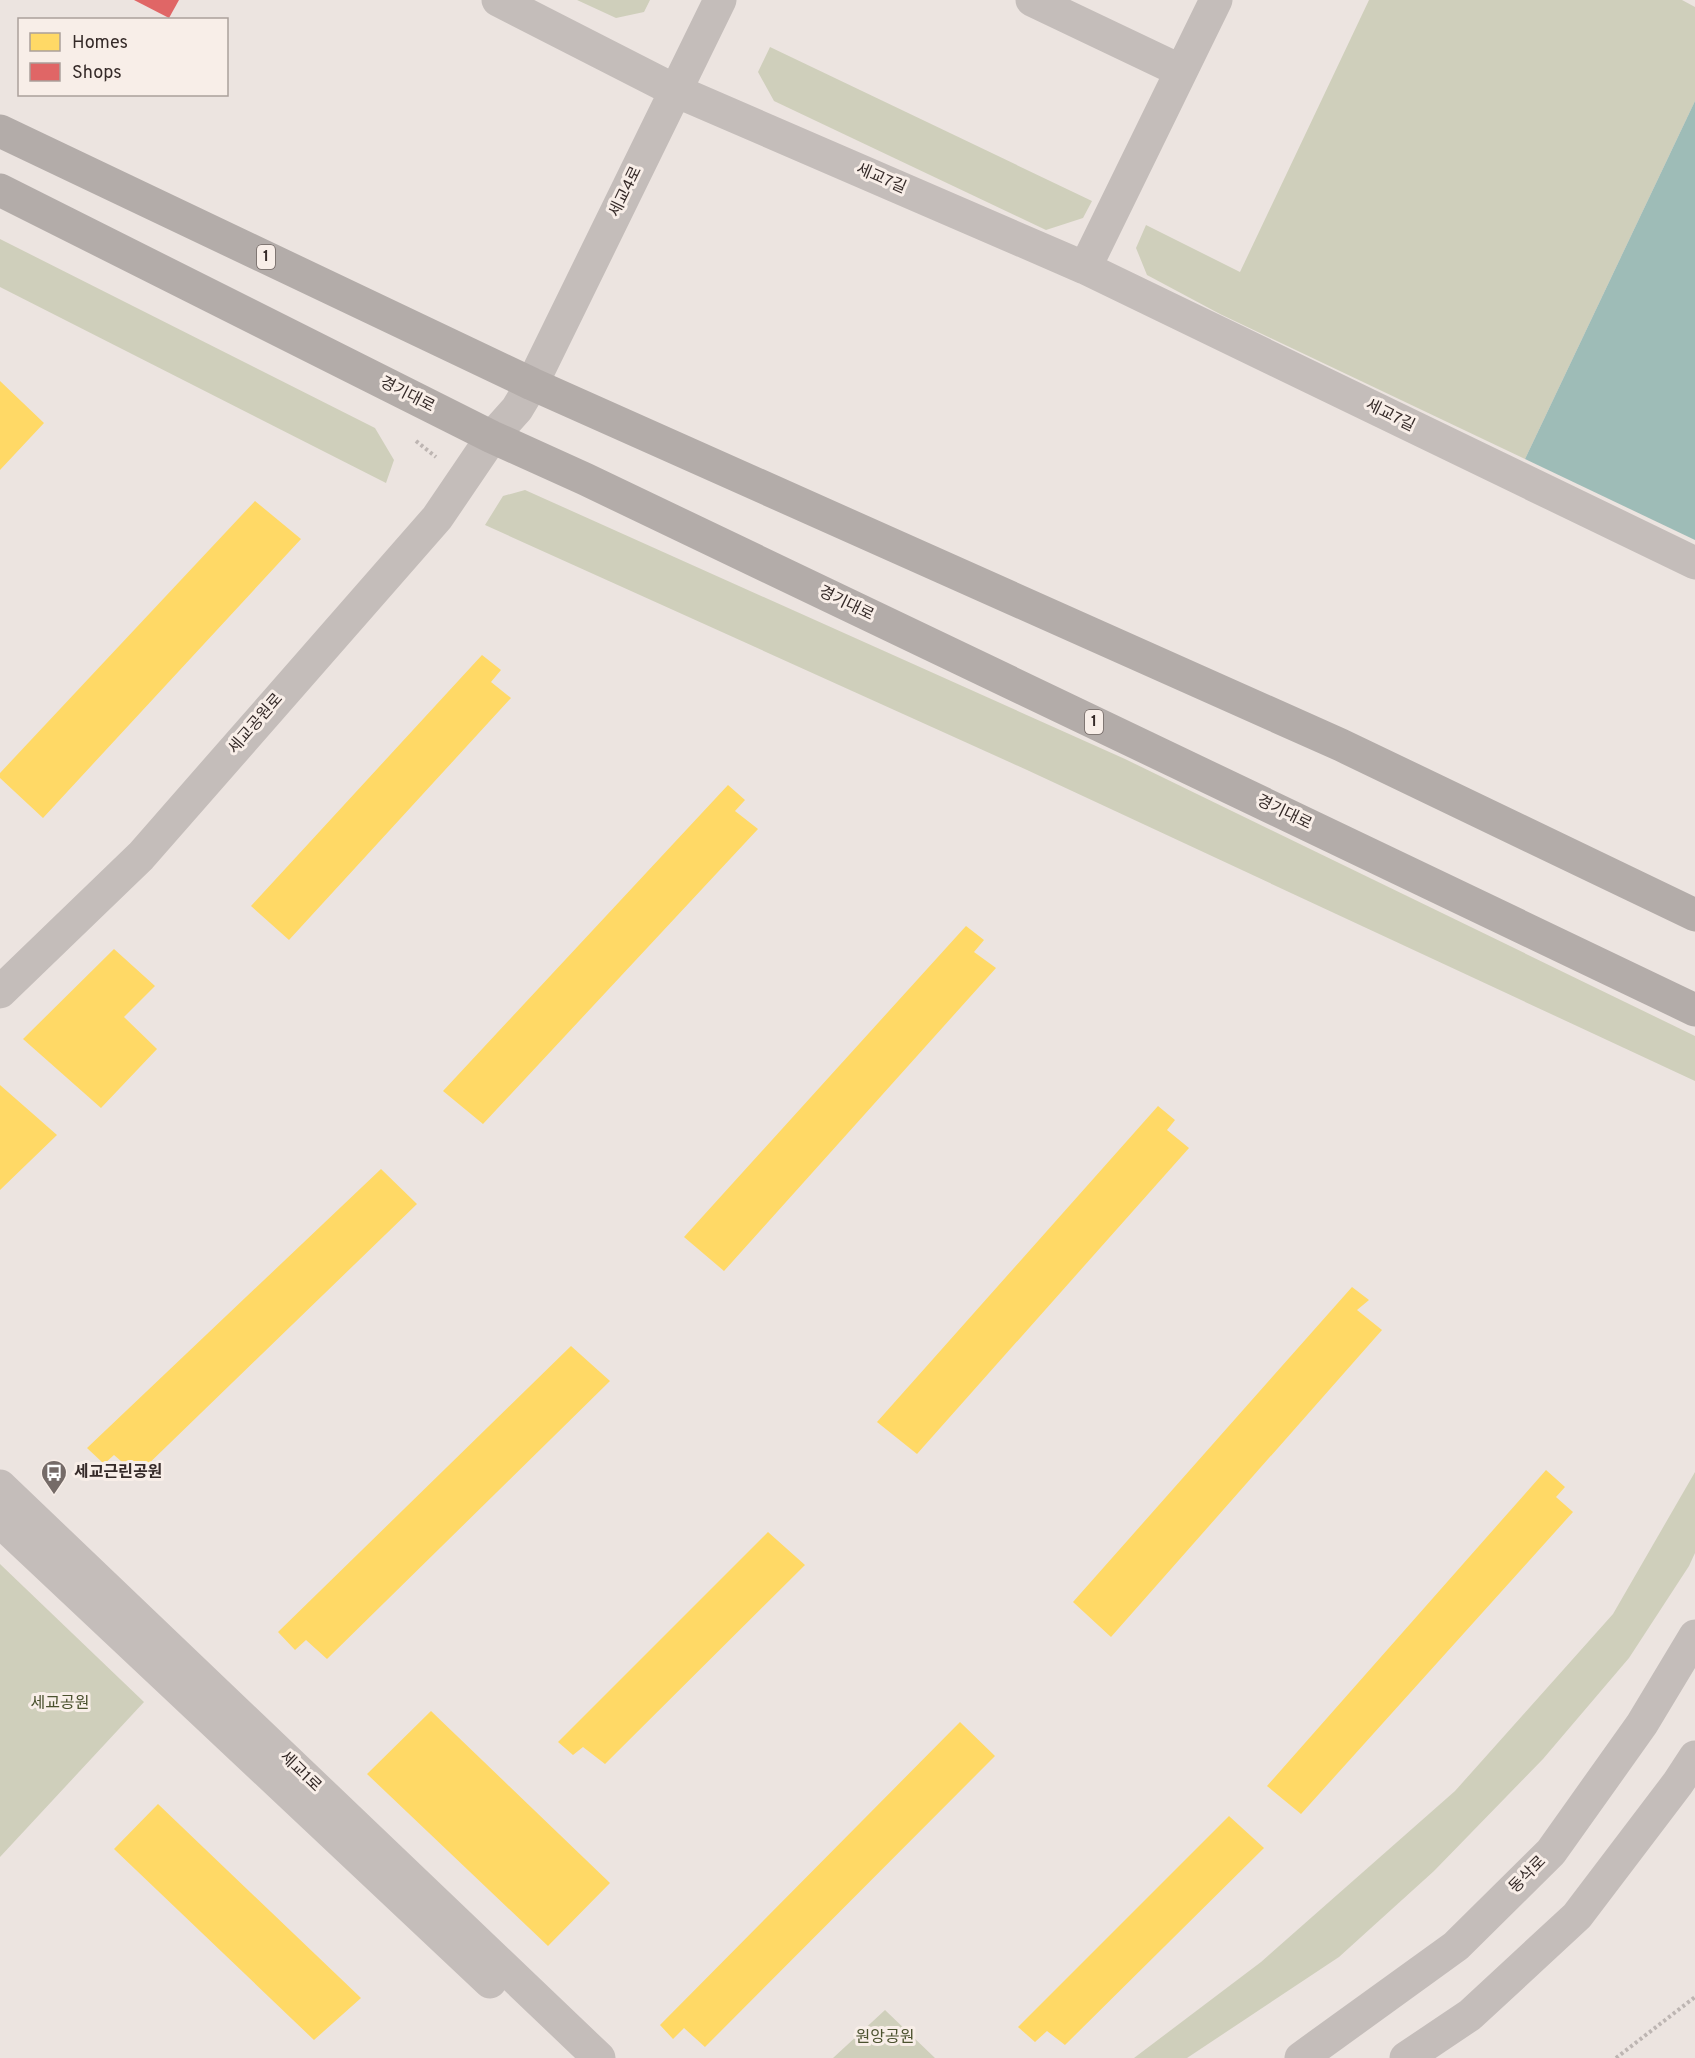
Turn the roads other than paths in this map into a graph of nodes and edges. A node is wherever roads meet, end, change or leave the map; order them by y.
1 (498, 0) edge
2 (720, 0) edge
3 (1032, 0) edge
4 (1216, 0) edge
5 (1181, 71) junction
6 (676, 91) junction
7 (0, 131) edge
8 (0, 190) edge
9 (1085, 268) junction
10 (532, 384) junction
11 (492, 437) junction
12 (1695, 563) edge
13 (1604, 870) junction
14 (1695, 893) edge
15 (1695, 915) edge
16 (0, 992) edge
17 (1695, 1010) edge
18 (0, 1486) edge
19 (0, 1521) edge
20 (1695, 1636) edge
21 (1695, 1757) edge
22 (461, 1941) junction
23 (572, 2058) edge
24 (599, 2058) edge
25 (1301, 2058) edge
26 (1406, 2058) edge

1 - 6 street, 세교7길
2 - 6 street, 세교4로
3 - 5 street
4 - 5 street
5 - 9 street
6 - 9 street, 세교7길
6 - 10 street, 세교4로
7 - 10 main road, 1
8 - 11 main road, 경기대로 / 1
9 - 12 street, 세교7길
10 - 11 street, 세교4로
10 - 13 main road, 1
11 - 16 street, 세교공원로
11 - 17 main road, 경기대로 / 1
13 - 14 main road
13 - 15 main road, 1
18 - 22 street, 세교1로
19 - 22 street, 세교1로
20 - 25 street, 동삭로
21 - 26 street
22 - 23 street, 세교1로
22 - 24 street, 세교1로

